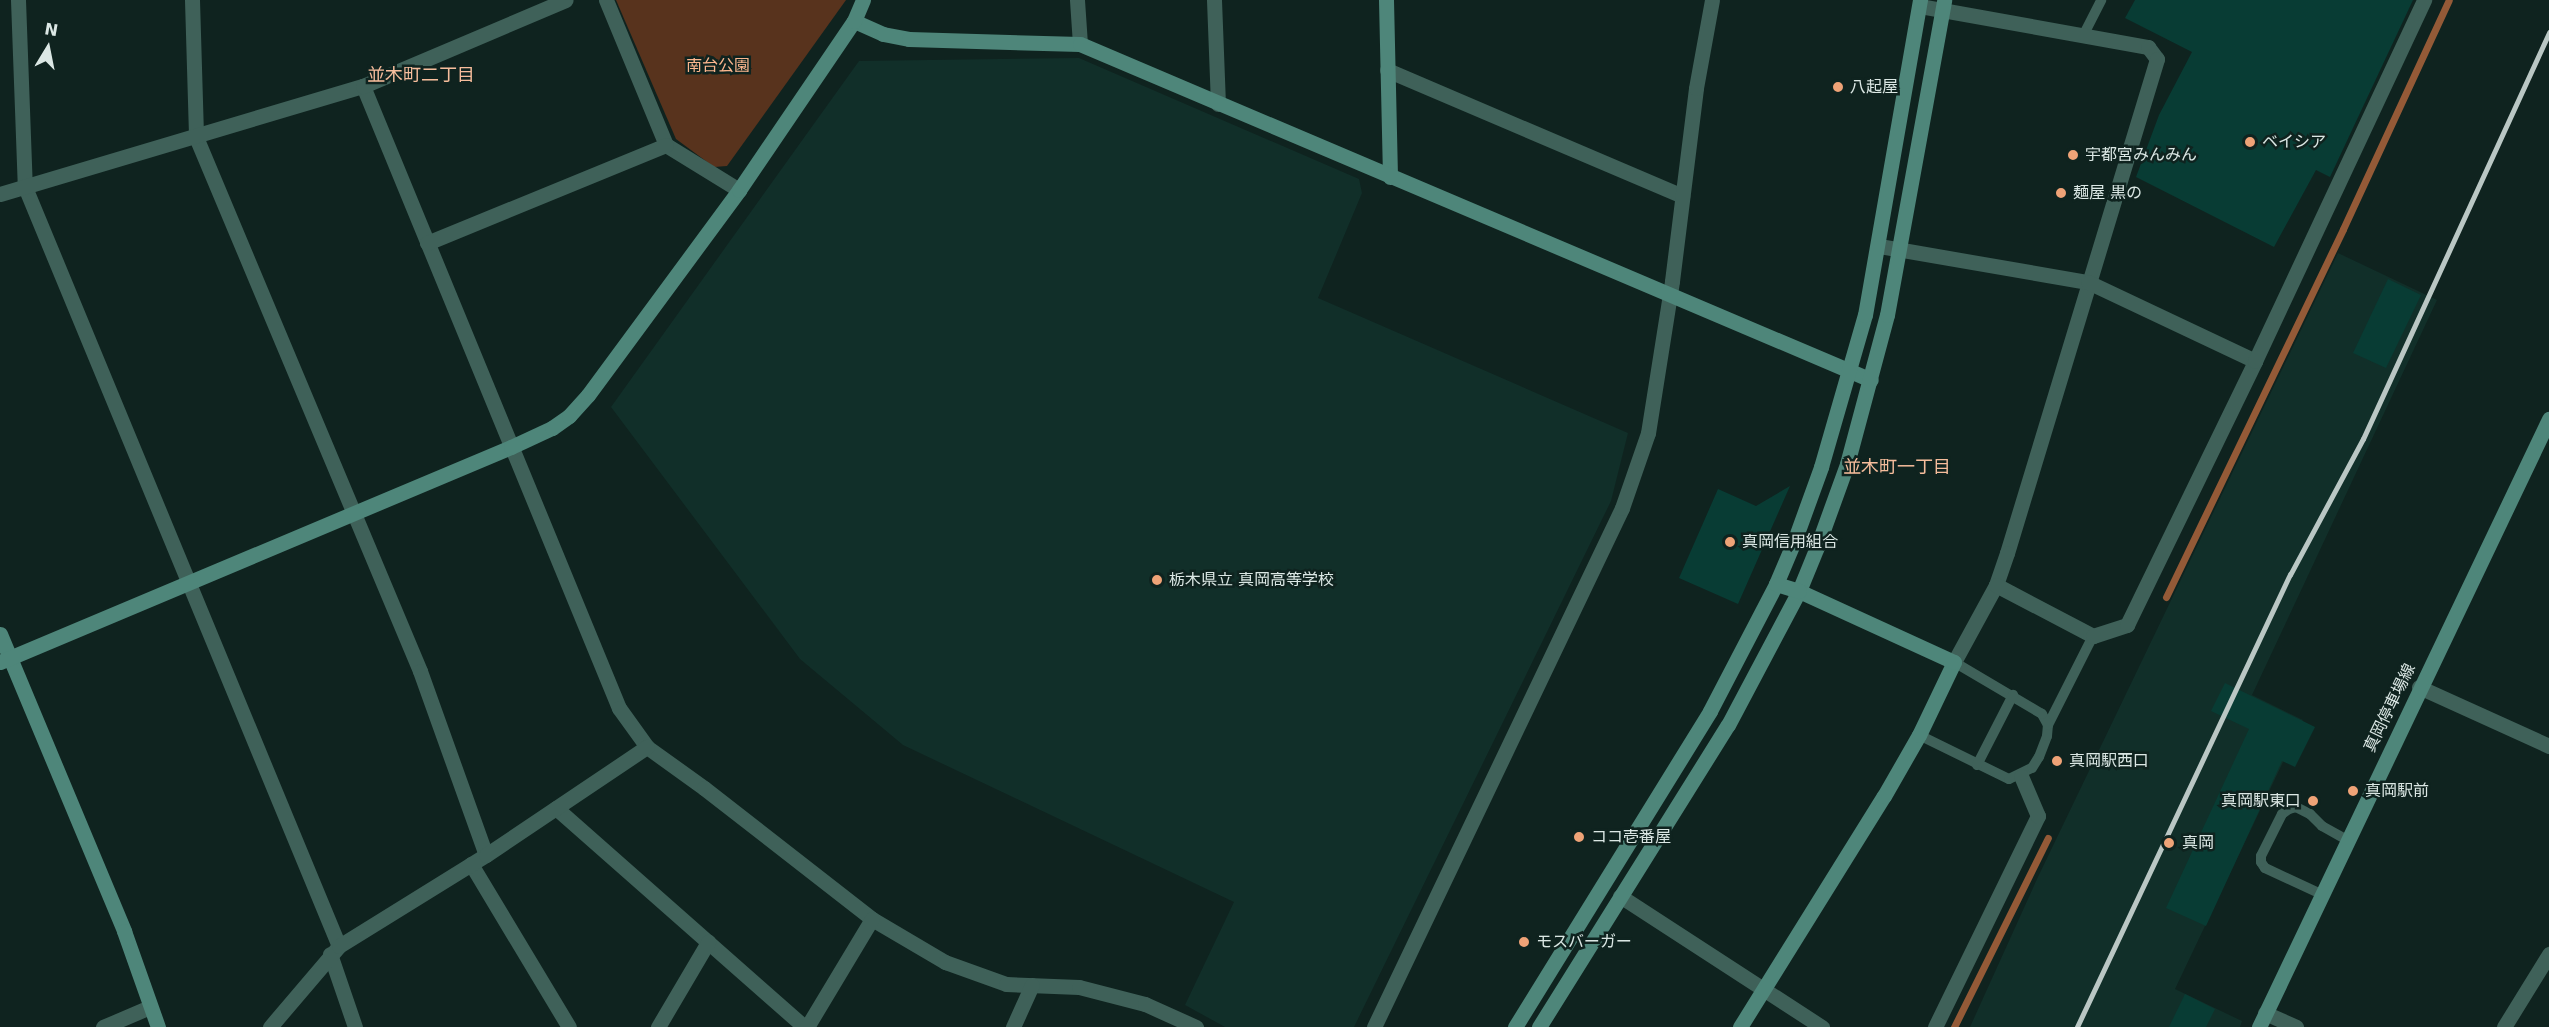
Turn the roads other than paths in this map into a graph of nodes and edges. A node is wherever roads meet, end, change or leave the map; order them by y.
1 (18, 0) edge
2 (192, 0) edge
3 (566, 0) edge
4 (606, 0) edge
5 (862, 0) edge
6 (1077, 0) edge
7 (1214, 0) edge
8 (1386, 0) edge
9 (1712, 0) edge
10 (2101, 0) edge
11 (2424, 0) edge
12 (1920, 3) edge
13 (1943, 5) edge
14 (854, 21) junction
15 (2084, 34) junction
16 (1080, 44) junction
17 (1387, 70) junction
18 (363, 86) junction
19 (1218, 104) junction
20 (196, 137) junction
21 (666, 145) junction
22 (1390, 177) junction
23 (25, 187) junction
24 (739, 190) junction
25 (0, 194) edge
26 (1682, 196) junction
27 (428, 243) junction
28 (1879, 246) junction
29 (1900, 250) junction
30 (2088, 282) junction
31 (2255, 361) junction
32 (1850, 372) junction
33 (1871, 380) junction
34 (2549, 419) edge
35 (511, 447) junction
36 (353, 513) junction
37 (187, 583) junction
38 (1776, 584) junction
39 (1996, 585) junction
40 (1799, 591) junction
41 (0, 634) edge
42 (2093, 636) junction
43 (5, 660) edge
44 (1954, 662) junction
45 (2419, 687) junction
46 (2013, 695) junction
47 (2048, 724) junction
48 (1919, 735) junction
49 (2549, 746) edge
50 (647, 747) junction
51 (1977, 765) junction
52 (2020, 776) junction
53 (556, 808) junction
54 (2347, 840) junction
55 (486, 855) junction
56 (471, 864) junction
57 (2321, 894) junction
58 (1620, 896) junction
59 (872, 920) junction
60 (708, 942) junction
61 (334, 950) junction
62 (2549, 954) edge
63 (1032, 985) junction
64 (1764, 990) junction
65 (150, 1007) junction
66 (2265, 1013) junction
67 (103, 1027) edge
68 (158, 1027) edge
69 (270, 1027) edge
70 (355, 1027) edge
71 (569, 1027) edge
72 (658, 1027) edge
73 (806, 1027) edge
74 (1013, 1027) edge
75 (1196, 1027) edge
76 (1374, 1027) edge
77 (1515, 1027) edge
78 (1539, 1027) edge
79 (1740, 1027) edge
80 (1822, 1027) edge
81 (1935, 1027) edge
82 (2259, 1027) edge
83 (2296, 1027) edge
84 (2505, 1027) edge

1 - 23 street
2 - 20 street
3 - 18 street
4 - 21 street
5 - 14 street
6 - 16 street
7 - 19 street
8 - 17 street
9 - 26 street
10 - 15 lane
11 - 31 street
12 - 13 street
12 - 28 street
13 - 15 street
13 - 29 street
14 - 16 street
14 - 24 street
15 - 30 street
16 - 19 street
17 - 22 street
17 - 26 street
18 - 20 street
18 - 27 street
19 - 22 street
20 - 23 street
20 - 36 street
21 - 24 street
21 - 27 street
22 - 32 street
23 - 25 street
23 - 37 street
24 - 35 street
26 - 76 street
27 - 35 street
28 - 29 street
28 - 32 street
29 - 30 street
29 - 33 street
30 - 31 street
30 - 39 street
31 - 42 street
32 - 33 street
32 - 38 street
33 - 40 street
34 - 45 street, 真岡停車場線
35 - 36 street
35 - 50 street
36 - 37 street
36 - 55 street
37 - 43 street
37 - 61 street
38 - 40 street
38 - 77 street
39 - 42 street
39 - 44 street
40 - 44 street
40 - 58 street
41 - 43 street
42 - 47 lane
43 - 65 street
44 - 46 lane
44 - 48 street
45 - 49 street
45 - 54 street, 真岡停車場線
46 - 47 lane
46 - 51 lane
47 - 52 lane
48 - 51 lane
48 - 64 street
50 - 53 street
50 - 59 street
51 - 52 lane
52 - 81 street
53 - 55 street
53 - 60 street
54 - 57 street, 真岡停車場線
54 - 57 lane
55 - 56 street
56 - 61 street
56 - 71 street
57 - 66 street, 真岡停車場線
58 - 64 street
58 - 78 street
59 - 63 street
59 - 73 street
60 - 72 street
60 - 73 street
61 - 69 street
61 - 70 street
62 - 84 street
63 - 74 street
63 - 75 street
64 - 79 street
64 - 80 street
65 - 67 street
65 - 68 street
66 - 82 street, 真岡停車場線
66 - 83 street

